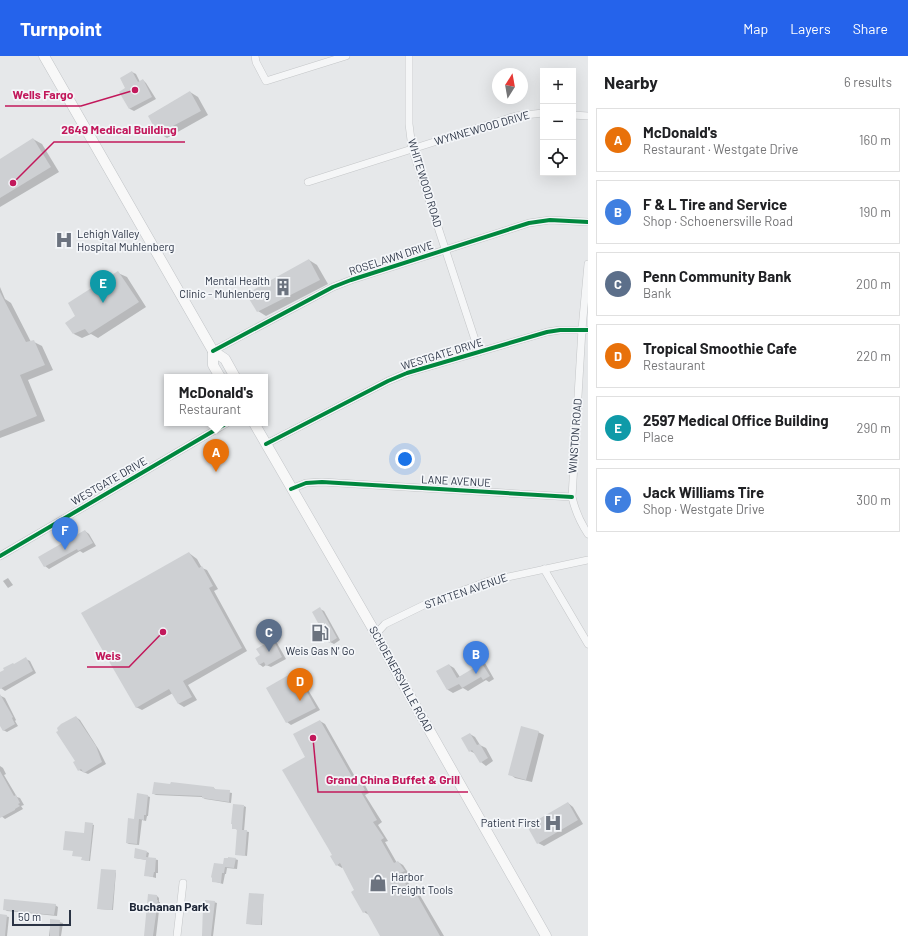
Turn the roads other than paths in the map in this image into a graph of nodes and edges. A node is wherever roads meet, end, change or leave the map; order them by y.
1 (44, 56) edge
2 (255, 56) edge
3 (346, 56) edge
4 (409, 56) edge
5 (540, 113) edge
6 (576, 115) edge
7 (588, 116) edge
8 (412, 148) junction
9 (308, 182) dead end
10 (588, 222) edge
11 (446, 250) junction
12 (588, 264) edge
13 (585, 330) edge
14 (213, 351) junction
15 (479, 352) junction
16 (218, 374) edge
17 (233, 374) edge
18 (222, 426) edge
19 (256, 426) edge
20 (266, 444) junction
21 (291, 489) junction
22 (572, 497) junction
23 (588, 534) edge
24 (0, 556) edge
25 (588, 560) edge
26 (544, 569) junction
27 (376, 634) junction
28 (588, 644) edge
29 (183, 883) dead end
30 (177, 936) edge
31 (546, 936) edge

1 - 14 main road
2 - 3 street
4 - 8 street, WHITEWOOD ROAD
5 - 8 street, WYNNEWOOD DRIVE
6 - 7 street
8 - 9 street, WYNNEWOOD DRIVE
8 - 11 street, WHITEWOOD ROAD
10 - 11 street, ROSELAWN DRIVE
11 - 14 street, ROSELAWN DRIVE
11 - 15 street, WHITEWOOD ROAD
12 - 13 street, WINSTON ROAD
13 - 15 street, WESTGATE DRIVE
13 - 22 street, WINSTON ROAD
14 - 16 main road
14 - 17 main road
15 - 20 street, WESTGATE DRIVE
18 - 24 street, WESTGATE DRIVE
19 - 20 main road, SCHOENERSVILLE ROAD
20 - 21 main road, SCHOENERSVILLE ROAD
21 - 22 street, LANE AVENUE
21 - 27 main road, SCHOENERSVILLE ROAD
22 - 23 street, WINSTON ROAD
25 - 26 street, STATTEN AVENUE
26 - 27 street, STATTEN AVENUE
26 - 28 street
27 - 31 main road, SCHOENERSVILLE ROAD
29 - 30 street

